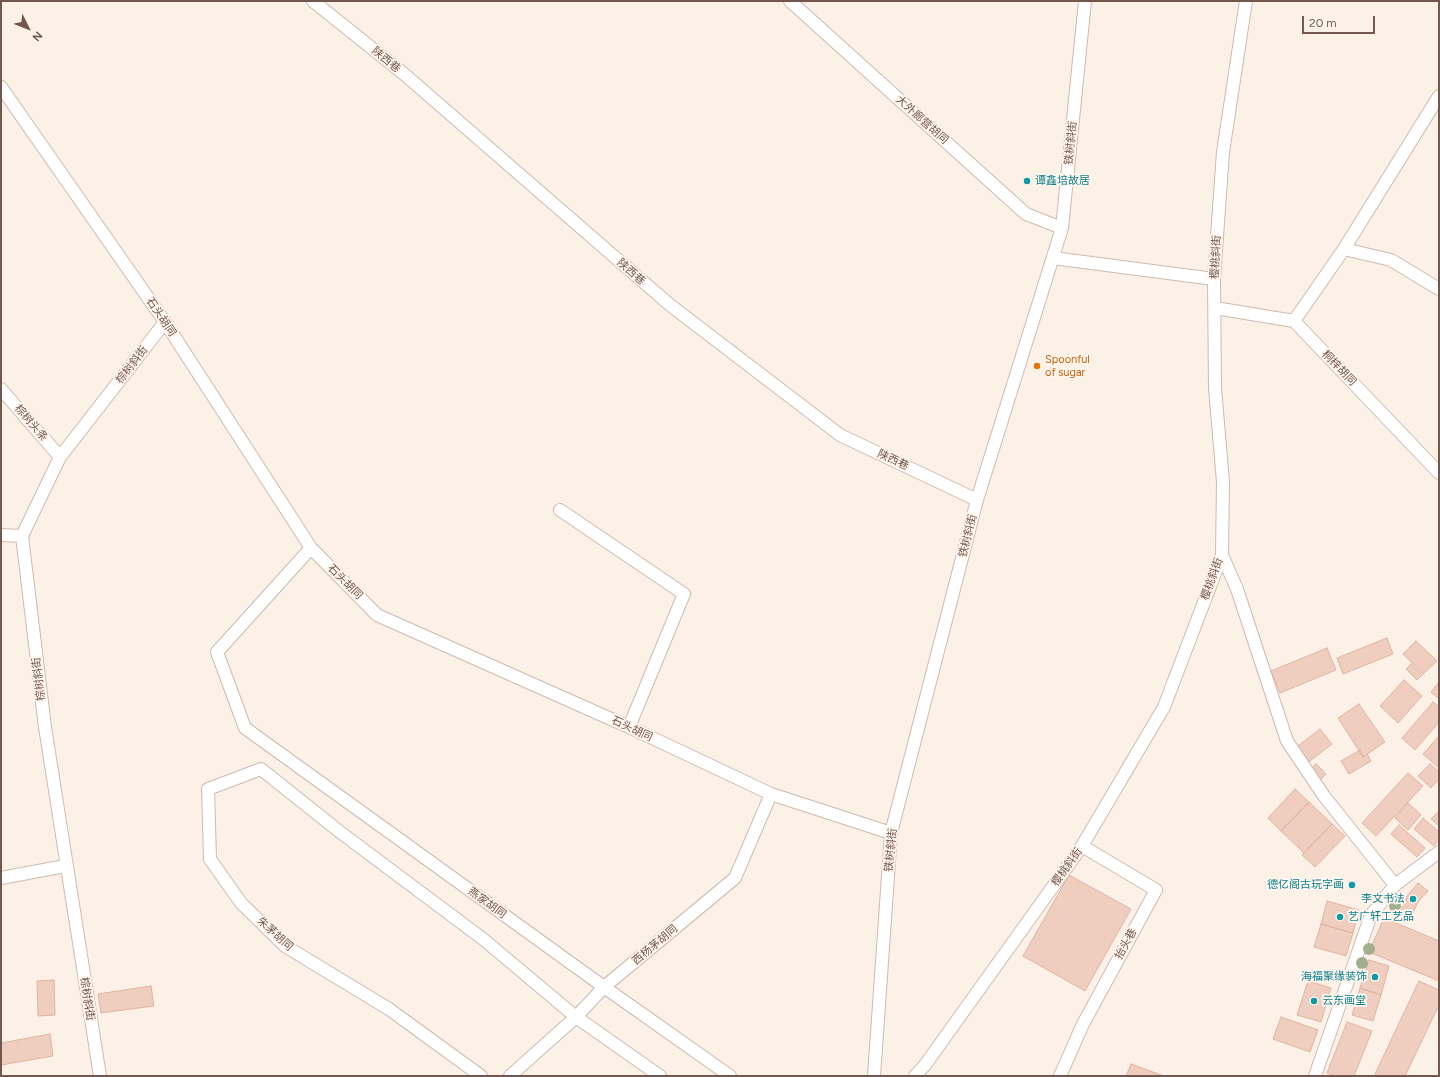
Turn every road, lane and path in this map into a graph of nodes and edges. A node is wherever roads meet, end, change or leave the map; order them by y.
1 (313, 1) edge
2 (790, 1) edge
3 (1085, 1) edge
4 (1246, 1) edge
5 (1, 87) edge
6 (1439, 96) edge
7 (1062, 228) junction
8 (1344, 249) junction
9 (1053, 258) junction
10 (1214, 279) junction
11 (1439, 289) edge
12 (1215, 308) junction
13 (1294, 321) junction
14 (165, 322) junction
15 (1, 389) edge
16 (60, 457) junction
17 (1439, 473) edge
18 (977, 500) junction
19 (560, 510) dead end
20 (1, 535) edge
21 (22, 536) junction
22 (311, 548) junction
23 (1222, 555) junction
24 (629, 727) junction
25 (771, 794) junction
26 (891, 834) junction
27 (1082, 846) junction
28 (1439, 852) edge
29 (65, 866) junction
30 (1, 878) edge
31 (1395, 885) junction
32 (604, 987) junction
33 (576, 1017) junction
34 (100, 1076) edge
35 (481, 1076) edge
36 (510, 1076) edge
37 (660, 1076) edge
38 (730, 1076) edge
39 (874, 1076) edge
40 (915, 1076) edge
41 (1060, 1076) edge
42 (1315, 1076) edge

1 - 18 lane, 陕西巷
2 - 7 lane, 大外廊营胡同
3 - 7 lane, 铁树斜街
4 - 10 lane, 樱桃斜街
5 - 14 lane, 石头胡同
6 - 8 lane
7 - 9 lane, 铁树斜街
8 - 11 lane
8 - 13 lane
9 - 10 lane
9 - 18 lane, 铁树斜街
10 - 12 lane, 樱桃斜街
12 - 13 lane
12 - 23 lane, 樱桃斜街
13 - 17 lane, 桐梓胡同
14 - 16 lane, 棕树斜街
14 - 22 lane, 石头胡同
15 - 16 lane, 棕树头条
16 - 21 lane, 棕树斜街
18 - 26 lane, 铁树斜街
19 - 24 lane
20 - 21 lane
21 - 29 lane, 棕树斜街
22 - 24 lane, 石头胡同
22 - 32 lane, 燕家胡同
23 - 27 lane, 樱桃斜街
23 - 31 lane
24 - 25 lane, 石头胡同
25 - 26 lane, 石头胡同
25 - 32 lane, 西杨茅胡同
26 - 39 lane, 铁树斜街
27 - 40 lane, 樱桃斜街
27 - 41 lane, 抬头巷
28 - 31 lane
29 - 30 lane
29 - 34 lane, 棕树斜街
31 - 42 lane
32 - 33 lane, 西杨茅胡同
32 - 38 lane, 燕家胡同
33 - 35 lane, 朱茅胡同
33 - 36 lane, 西杨茅胡同
33 - 37 lane

